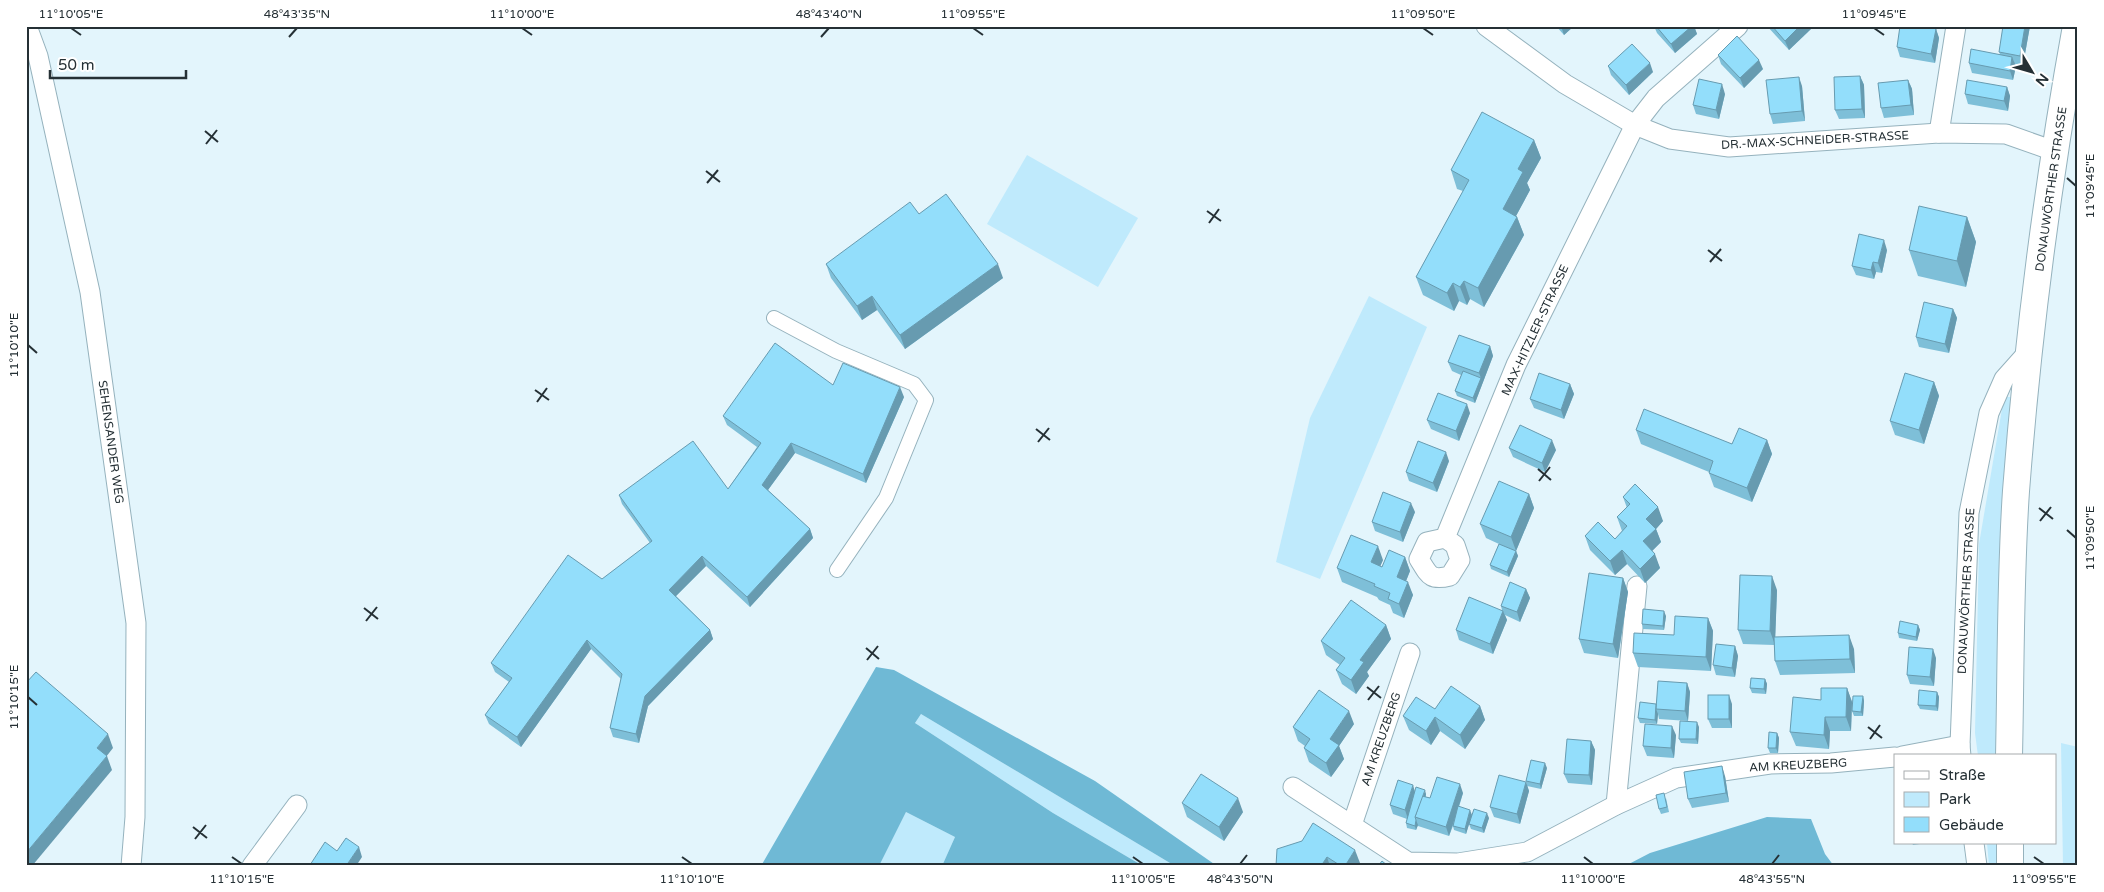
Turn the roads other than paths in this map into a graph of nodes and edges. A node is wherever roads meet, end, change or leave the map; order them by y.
1 (27, 26) edge
2 (1486, 26) edge
3 (1738, 26) edge
4 (1956, 26) edge
5 (2076, 26) edge
6 (1635, 125) junction
7 (1939, 133) junction
8 (2054, 151) junction
9 (774, 318) dead end
10 (2029, 351) junction
11 (1445, 538) dead end
12 (838, 570) dead end
13 (1637, 586) dead end
14 (1410, 654) dead end
15 (1961, 751) edge
16 (1926, 754) edge
17 (2009, 754) edge
18 (1894, 757) edge
19 (1293, 787) dead end
20 (297, 805) dead end
21 (1616, 805) junction
22 (1352, 825) junction
23 (1974, 844) edge
24 (2010, 844) edge
25 (131, 866) edge
26 (252, 866) edge
27 (1977, 866) edge
28 (2010, 866) edge

1 - 25 street, SEHENSANDER WEG
2 - 6 street, DR.-MAX-SCHNEIDER-STRASSE
3 - 6 street, MAX-HITZLER-STRASSE
4 - 7 street
5 - 8 main road, DONAUWÖRTHER STRASSE
6 - 7 street, DR.-MAX-SCHNEIDER-STRASSE
6 - 11 street, MAX-HITZLER-STRASSE
7 - 8 street, DR.-MAX-SCHNEIDER-STRASSE
8 - 10 main road, DONAUWÖRTHER STRASSE
9 - 12 street
10 - 15 street, DONAUWÖRTHER STRASSE
10 - 17 main road, DONAUWÖRTHER STRASSE
13 - 21 street
14 - 22 street, AM KREUZBERG
15 - 16 street
18 - 21 street, AM KREUZBERG
19 - 22 street, AM KREUZBERG
20 - 26 street
21 - 22 street, AM KREUZBERG
23 - 27 street
24 - 28 main road

